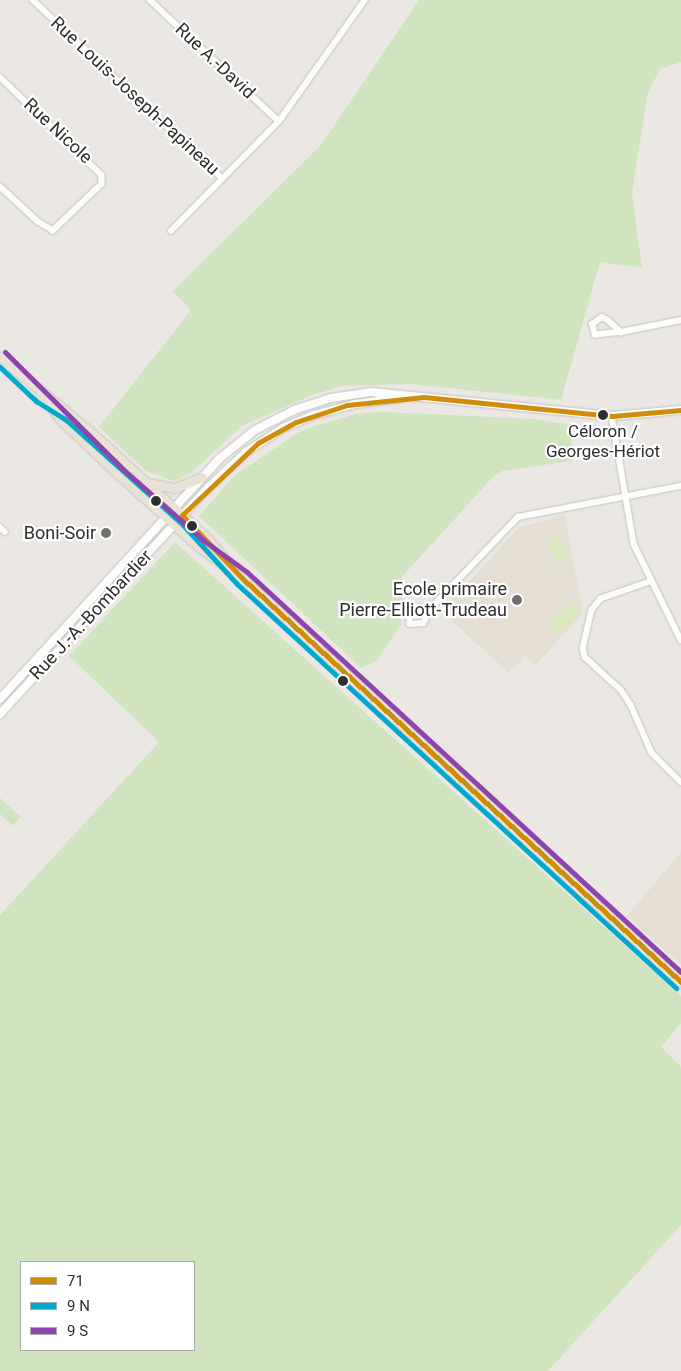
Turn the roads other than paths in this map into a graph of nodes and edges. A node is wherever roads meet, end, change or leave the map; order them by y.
1 (33, 0) edge
2 (150, 0) edge
3 (365, 0) edge
4 (0, 77) edge
5 (279, 121) junction
6 (222, 178) junction
7 (0, 187) edge
8 (171, 231) dead end
9 (681, 320) edge
10 (621, 332) junction
11 (0, 357) edge
12 (42, 395) junction
13 (424, 397) junction
14 (681, 410) edge
15 (612, 416) junction
16 (202, 477) junction
17 (145, 482) junction
18 (681, 486) edge
19 (623, 496) junction
20 (174, 508) junction
21 (165, 516) junction
22 (182, 516) junction
23 (174, 525) junction
24 (0, 527) edge
25 (5, 532) dead end
26 (242, 578) junction
27 (650, 582) junction
28 (434, 605) junction
29 (681, 640) edge
30 (0, 699) edge
31 (0, 714) edge
32 (681, 782) edge
33 (681, 982) edge

1 - 6 street, Rue Louis-Joseph-Papineau
2 - 5 street, Rue A.-David
3 - 5 street, Rue Louis-Joseph-Papineau
4 - 7 street, Rue Nicole
5 - 6 street, Rue Louis-Joseph-Papineau
6 - 8 street
9 - 10 street
10 - 10 street
11 - 12 main road
12 - 17 main road
12 - 21 main road
13 - 15 street
13 - 16 street, Rue J.-A.-Bombardier
13 - 22 street, Rue J.-A.-Bombardier
14 - 15 street
15 - 19 street
16 - 17 main road
16 - 20 street, Rue J.-A.-Bombardier
17 - 20 main road
18 - 19 street
19 - 27 street
19 - 28 street
20 - 21 street, Rue J.-A.-Bombardier
20 - 22 main road
21 - 23 main road
21 - 30 street, Rue J.-A.-Bombardier
22 - 23 street, Rue J.-A.-Bombardier
22 - 26 main road
23 - 26 main road
23 - 31 street, Rue J.-A.-Bombardier
24 - 25 street
26 - 33 main road
27 - 29 street
27 - 32 street
28 - 28 street

